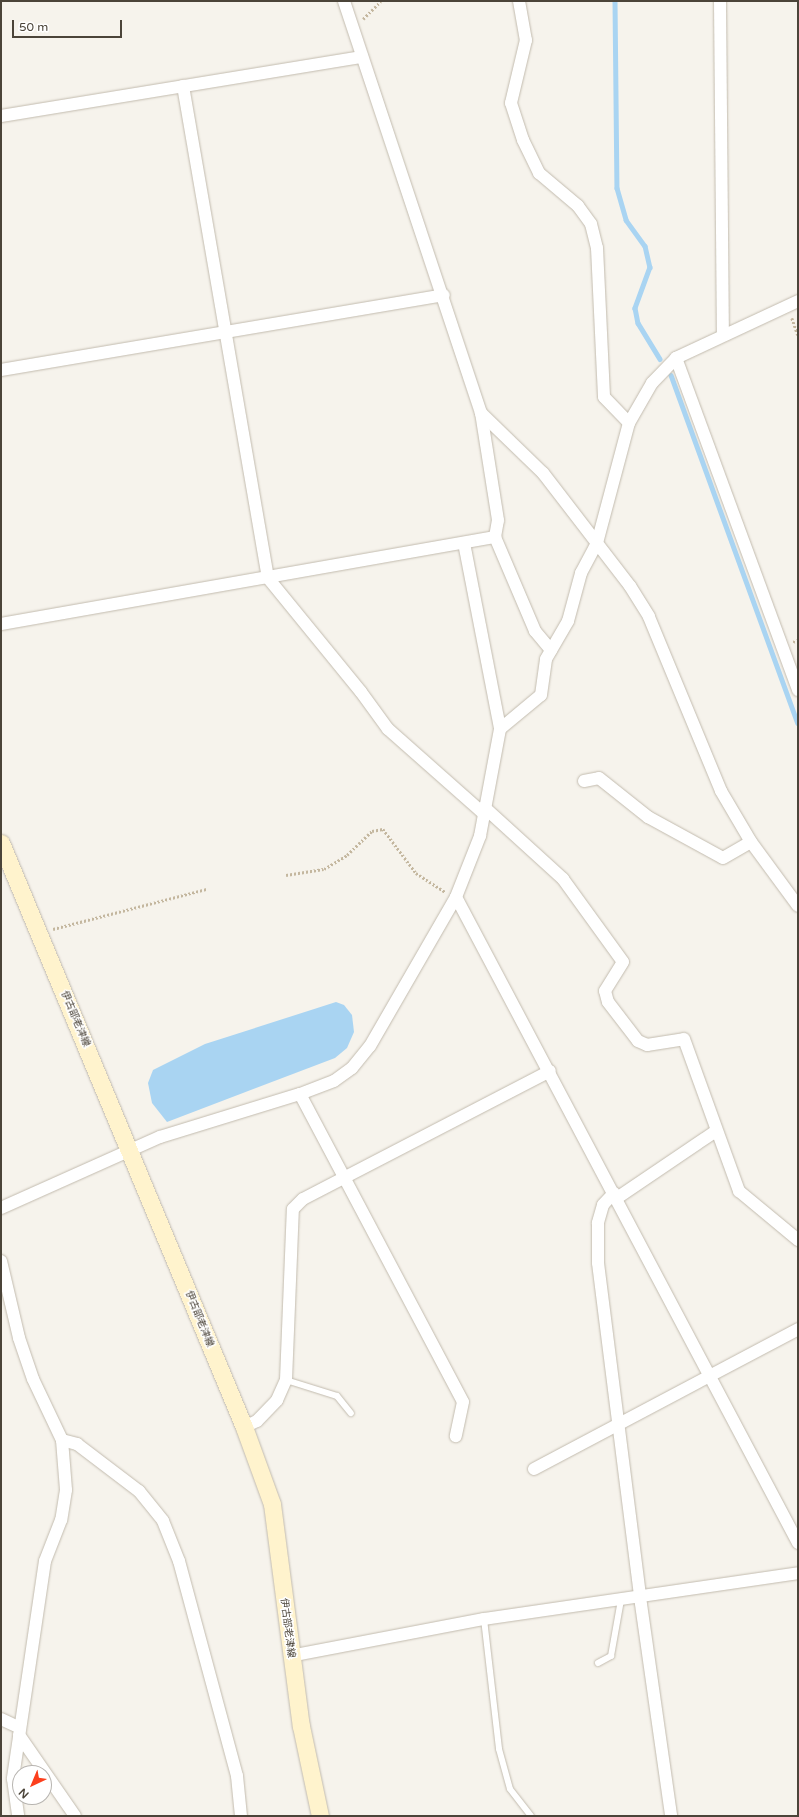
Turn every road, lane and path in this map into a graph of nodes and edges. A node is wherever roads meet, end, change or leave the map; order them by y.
1 (344, 1) edge
2 (381, 1) edge
3 (519, 1) edge
4 (720, 1) edge
5 (353, 29) junction
6 (362, 57) junction
7 (183, 86) junction
8 (1, 116) edge
9 (444, 295) junction
10 (793, 303) edge
11 (225, 332) junction
12 (723, 334) junction
13 (798, 334) edge
14 (676, 358) junction
15 (1, 370) edge
16 (481, 413) junction
17 (629, 423) junction
18 (495, 537) junction
19 (464, 543) junction
20 (597, 543) junction
21 (268, 578) junction
22 (1, 624) edge
23 (551, 650) junction
24 (798, 690) edge
25 (500, 729) junction
26 (584, 781) dead end
27 (484, 810) junction
28 (751, 842) junction
29 (1, 843) edge
30 (286, 875) dead end
31 (207, 889) dead end
32 (456, 898) junction
33 (798, 906) edge
34 (39, 933) junction
35 (550, 1071) junction
36 (300, 1094) junction
37 (716, 1131) junction
38 (130, 1151) junction
39 (345, 1178) junction
40 (616, 1196) junction
41 (1, 1208) edge
42 (798, 1240) edge
43 (1, 1261) edge
44 (798, 1329) edge
45 (710, 1375) junction
46 (286, 1380) junction
47 (351, 1414) dead end
48 (618, 1423) junction
49 (244, 1427) junction
50 (456, 1436) dead end
51 (62, 1440) junction
52 (534, 1469) dead end
53 (798, 1543) edge
54 (798, 1573) edge
55 (640, 1597) junction
56 (621, 1600) junction
57 (484, 1619) junction
58 (290, 1656) junction
59 (598, 1663) dead end
60 (1, 1719) edge
61 (20, 1732) junction
62 (18, 1816) edge
63 (75, 1816) edge
64 (241, 1816) edge
65 (320, 1816) edge
66 (531, 1816) edge
67 (672, 1816) edge

1 - 5 street
2 - 5 path
3 - 17 street
4 - 12 street
5 - 6 street
6 - 7 street
6 - 9 street
7 - 8 street
7 - 11 street
9 - 11 street
9 - 16 street
10 - 12 street
10 - 13 path
11 - 15 street
11 - 21 street
12 - 14 street
14 - 17 street
14 - 24 street
16 - 18 street
16 - 20 street
17 - 20 street
18 - 19 street
18 - 23 street
19 - 21 street
19 - 25 street
20 - 23 street
20 - 28 street
21 - 22 street
21 - 27 street
23 - 25 street
25 - 27 street
26 - 28 street
27 - 32 street
27 - 37 street
28 - 33 street
29 - 34 main road, 伊古部老津線
30 - 32 path
31 - 34 path
32 - 35 street
32 - 36 street
34 - 38 main road, 伊古部老津線
35 - 39 street
35 - 40 street
36 - 38 street
36 - 39 street
37 - 40 street
37 - 42 street
38 - 41 street
38 - 49 main road, 伊古部老津線
39 - 46 street
39 - 50 street
40 - 45 street
40 - 48 street
43 - 51 street
44 - 45 street
45 - 48 street
45 - 53 street
46 - 47 lane
46 - 49 street
48 - 52 street
48 - 55 street
49 - 58 main road, 伊古部老津線
51 - 61 street
51 - 64 street
54 - 55 street
55 - 56 street
55 - 67 street
56 - 57 street
56 - 59 lane
57 - 58 street
57 - 66 lane
58 - 65 main road, 伊古部老津線
60 - 61 street
61 - 62 street
61 - 63 street

